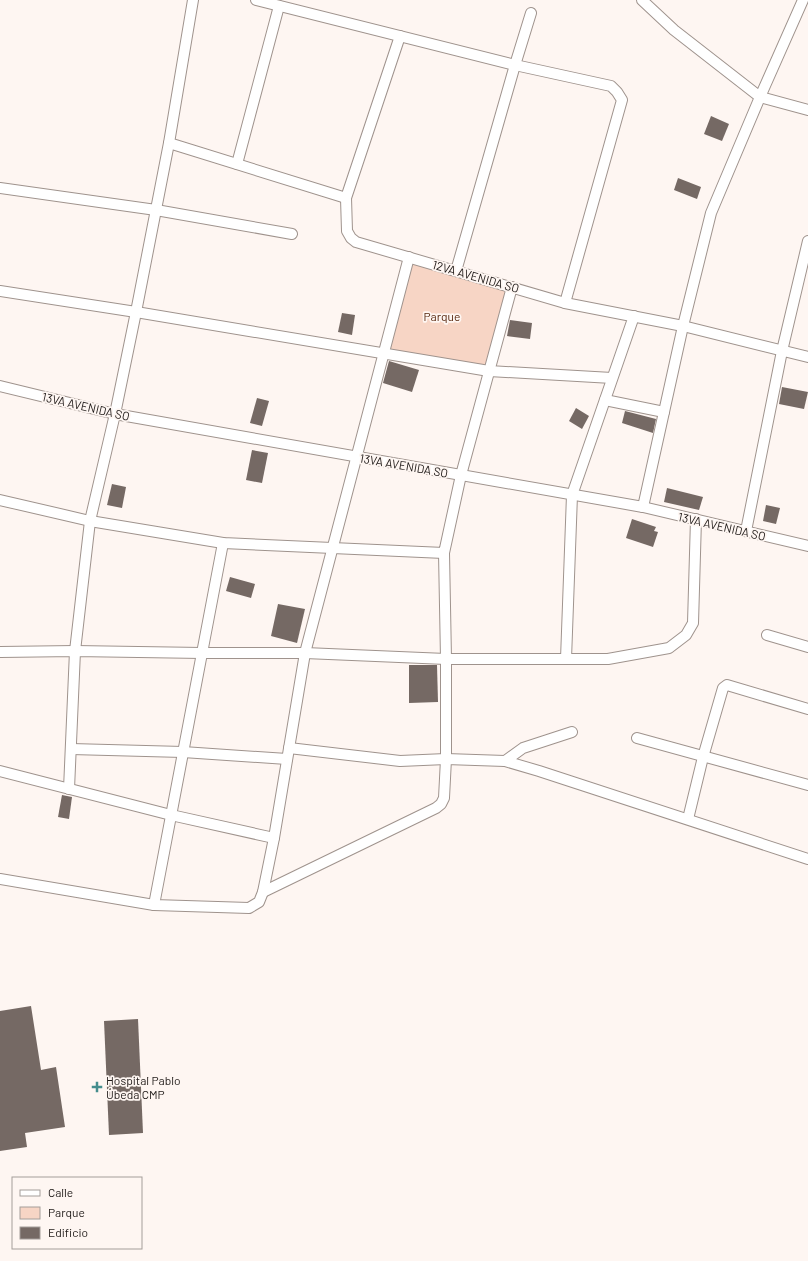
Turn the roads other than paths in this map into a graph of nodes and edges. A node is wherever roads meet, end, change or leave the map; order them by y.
1 (193, 0) edge
2 (256, 0) edge
3 (642, 0) edge
4 (803, 0) edge
5 (279, 6) junction
6 (531, 13) dead end
7 (400, 36) junction
8 (514, 65) junction
9 (760, 97) junction
10 (808, 110) edge
11 (169, 143) junction
12 (237, 164) junction
13 (0, 188) edge
14 (346, 198) junction
15 (156, 210) junction
16 (292, 234) dead end
17 (808, 241) edge
18 (409, 257) junction
19 (456, 271) junction
20 (512, 287) junction
21 (0, 291) edge
22 (565, 303) junction
23 (136, 312) junction
24 (634, 316) junction
25 (682, 326) junction
26 (782, 350) junction
27 (384, 353) junction
28 (808, 357) edge
29 (489, 372) junction
30 (612, 378) junction
31 (0, 386) edge
32 (605, 400) junction
33 (664, 412) junction
34 (115, 414) junction
35 (356, 457) junction
36 (461, 475) junction
37 (572, 494) junction
38 (0, 500) edge
39 (642, 507) junction
40 (696, 519) junction
41 (90, 520) junction
42 (746, 531) junction
43 (223, 543) junction
44 (808, 546) edge
45 (333, 547) junction
46 (444, 553) junction
47 (767, 635) dead end
48 (808, 647) edge
49 (75, 651) junction
50 (0, 652) edge
51 (305, 653) junction
52 (202, 654) junction
53 (446, 659) junction
54 (566, 659) junction
55 (808, 709) edge
56 (572, 732) dead end
57 (637, 738) dead end
58 (289, 748) junction
59 (71, 749) junction
60 (183, 752) junction
61 (703, 757) junction
62 (287, 759) junction
63 (446, 759) junction
64 (504, 761) junction
65 (0, 771) edge
66 (808, 785) edge
67 (69, 789) junction
68 (171, 815) junction
69 (688, 819) junction
70 (274, 838) junction
71 (808, 859) edge
72 (0, 879) edge
73 (263, 892) junction
74 (154, 905) junction

1 - 11 street
2 - 5 street
3 - 9 street
4 - 9 street
5 - 7 street
5 - 12 street
6 - 8 street
7 - 8 street
7 - 14 street, 12VA AVENIDA SO
8 - 19 street
8 - 22 street
9 - 10 street
9 - 25 street
11 - 12 street
11 - 15 street
12 - 14 street
13 - 15 street
14 - 18 street, 12VA AVENIDA SO
15 - 16 street
15 - 23 street
17 - 26 street
18 - 19 street, 12VA AVENIDA SO
18 - 27 street
19 - 20 street, 12VA AVENIDA SO
20 - 22 street, 12VA AVENIDA SO
20 - 29 street
21 - 23 street
22 - 24 street, 12VA AVENIDA SO
23 - 27 street
23 - 34 street
24 - 25 street, 12VA AVENIDA SO
24 - 30 street
25 - 26 street, 12VA AVENIDA SO
25 - 33 street
26 - 28 street, 12VA AVENIDA SO
26 - 42 street
27 - 29 street
27 - 35 street
29 - 30 street
29 - 36 street
30 - 32 street
31 - 34 street, 13VA AVENIDA SO
32 - 33 street
32 - 37 street
33 - 39 street
34 - 35 street, 13VA AVENIDA SO
34 - 41 street
35 - 36 street, 13VA AVENIDA SO
35 - 45 street
36 - 37 street, 13VA AVENIDA SO
36 - 46 street
37 - 39 street, 13VA AVENIDA SO
37 - 54 street
38 - 41 street
39 - 40 street, 13VA AVENIDA SO
40 - 42 street, 13VA AVENIDA SO
40 - 54 street
41 - 43 street
41 - 49 street
42 - 44 street, 13VA AVENIDA SO
43 - 45 street
43 - 52 street
45 - 46 street
45 - 51 street
46 - 53 street
47 - 48 street
49 - 50 street
49 - 52 street
49 - 59 street
51 - 52 street
51 - 53 street
51 - 58 street
52 - 60 street
53 - 54 street
53 - 63 street
55 - 61 street
56 - 64 street
57 - 61 street
58 - 62 street
58 - 63 street
59 - 60 street
59 - 67 street
60 - 62 street
60 - 68 street
61 - 66 street
61 - 69 street
62 - 70 street
63 - 64 street
63 - 73 street
64 - 69 street
65 - 67 street
67 - 68 street
68 - 70 street
68 - 74 street
69 - 71 street
70 - 73 street
72 - 74 street
73 - 74 street

